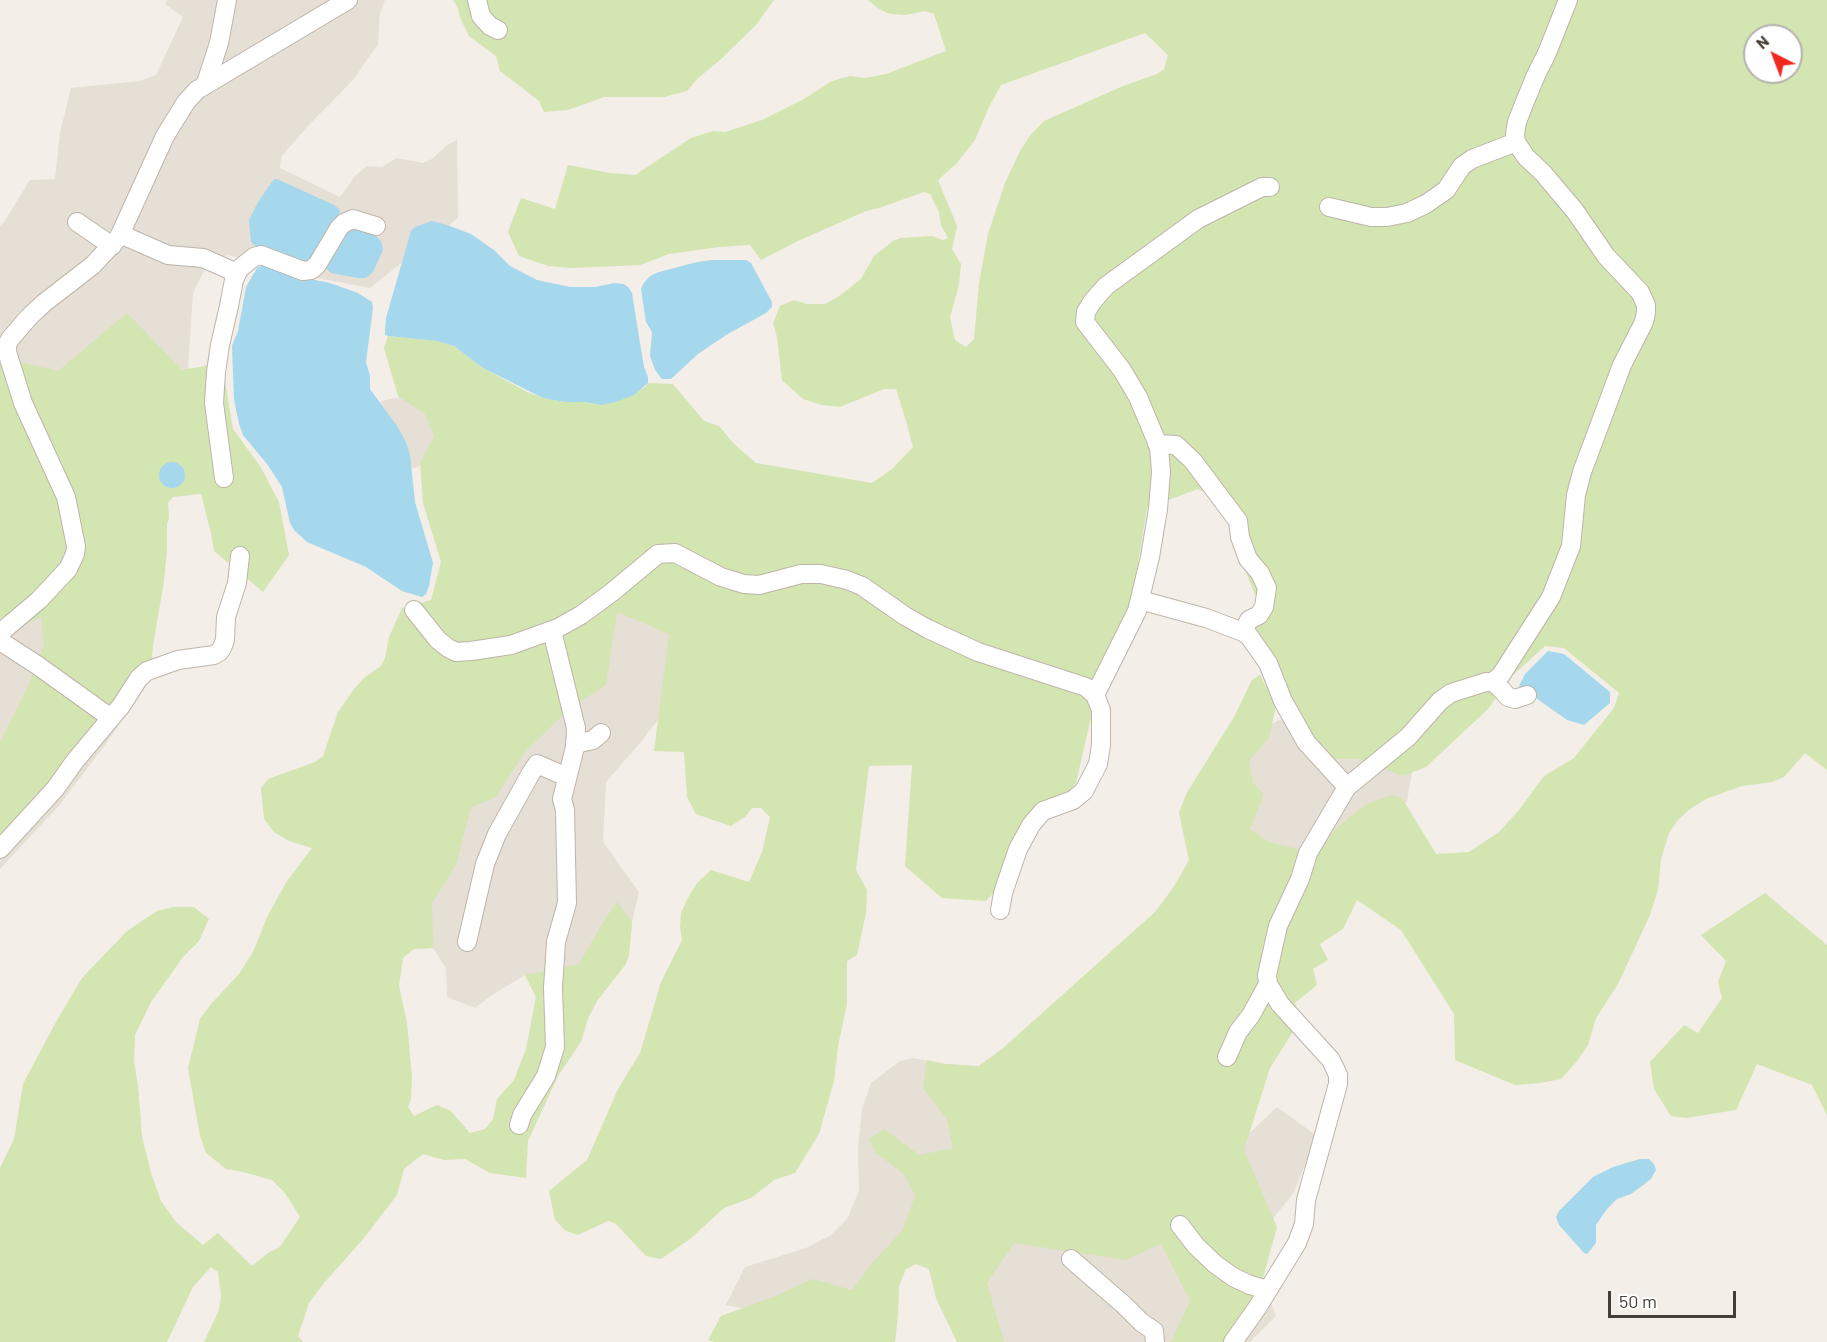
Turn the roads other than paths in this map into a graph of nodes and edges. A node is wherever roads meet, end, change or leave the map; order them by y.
1 (227, 0) edge
2 (348, 0) edge
3 (477, 0) edge
4 (1568, 0) edge
5 (498, 30) dead end
6 (206, 83) junction
7 (1516, 142) junction
8 (1270, 187) dead end
9 (1329, 207) dead end
10 (77, 222) dead end
11 (376, 226) dead end
12 (116, 240) junction
13 (237, 273) junction
14 (4, 344) edge
15 (1157, 444) junction
16 (224, 478) dead end
17 (240, 556) dead end
18 (1140, 600) junction
19 (414, 610) dead end
20 (552, 631) junction
21 (1243, 632) junction
22 (0, 633) edge
23 (0, 641) edge
24 (1493, 682) junction
25 (1095, 695) junction
26 (1527, 695) dead end
27 (111, 718) junction
28 (602, 733) dead end
29 (575, 744) junction
30 (567, 777) junction
31 (1347, 787) junction
32 (0, 849) edge
33 (1000, 910) dead end
34 (467, 942) dead end
35 (1268, 984) junction
36 (1227, 1057) dead end
37 (519, 1125) dead end
38 (1180, 1225) dead end
39 (1071, 1259) dead end
40 (1269, 1290) junction
41 (1155, 1342) edge
42 (1233, 1342) edge

1 - 6 street
2 - 6 street
3 - 5 street
4 - 7 street
6 - 12 street
7 - 9 street
7 - 24 street
8 - 15 street
10 - 12 street
11 - 13 street
12 - 13 street
12 - 14 street
13 - 16 street
14 - 22 street
15 - 18 street
15 - 21 street
17 - 27 street
18 - 21 street
18 - 25 street
19 - 20 street
20 - 25 street
20 - 29 street
21 - 31 street
23 - 27 street
24 - 26 street
24 - 31 street
25 - 33 street
27 - 32 street
28 - 29 street
29 - 30 street
30 - 34 street
30 - 37 street
31 - 35 street
35 - 36 street
35 - 40 street
38 - 40 street
39 - 41 street
40 - 42 street

